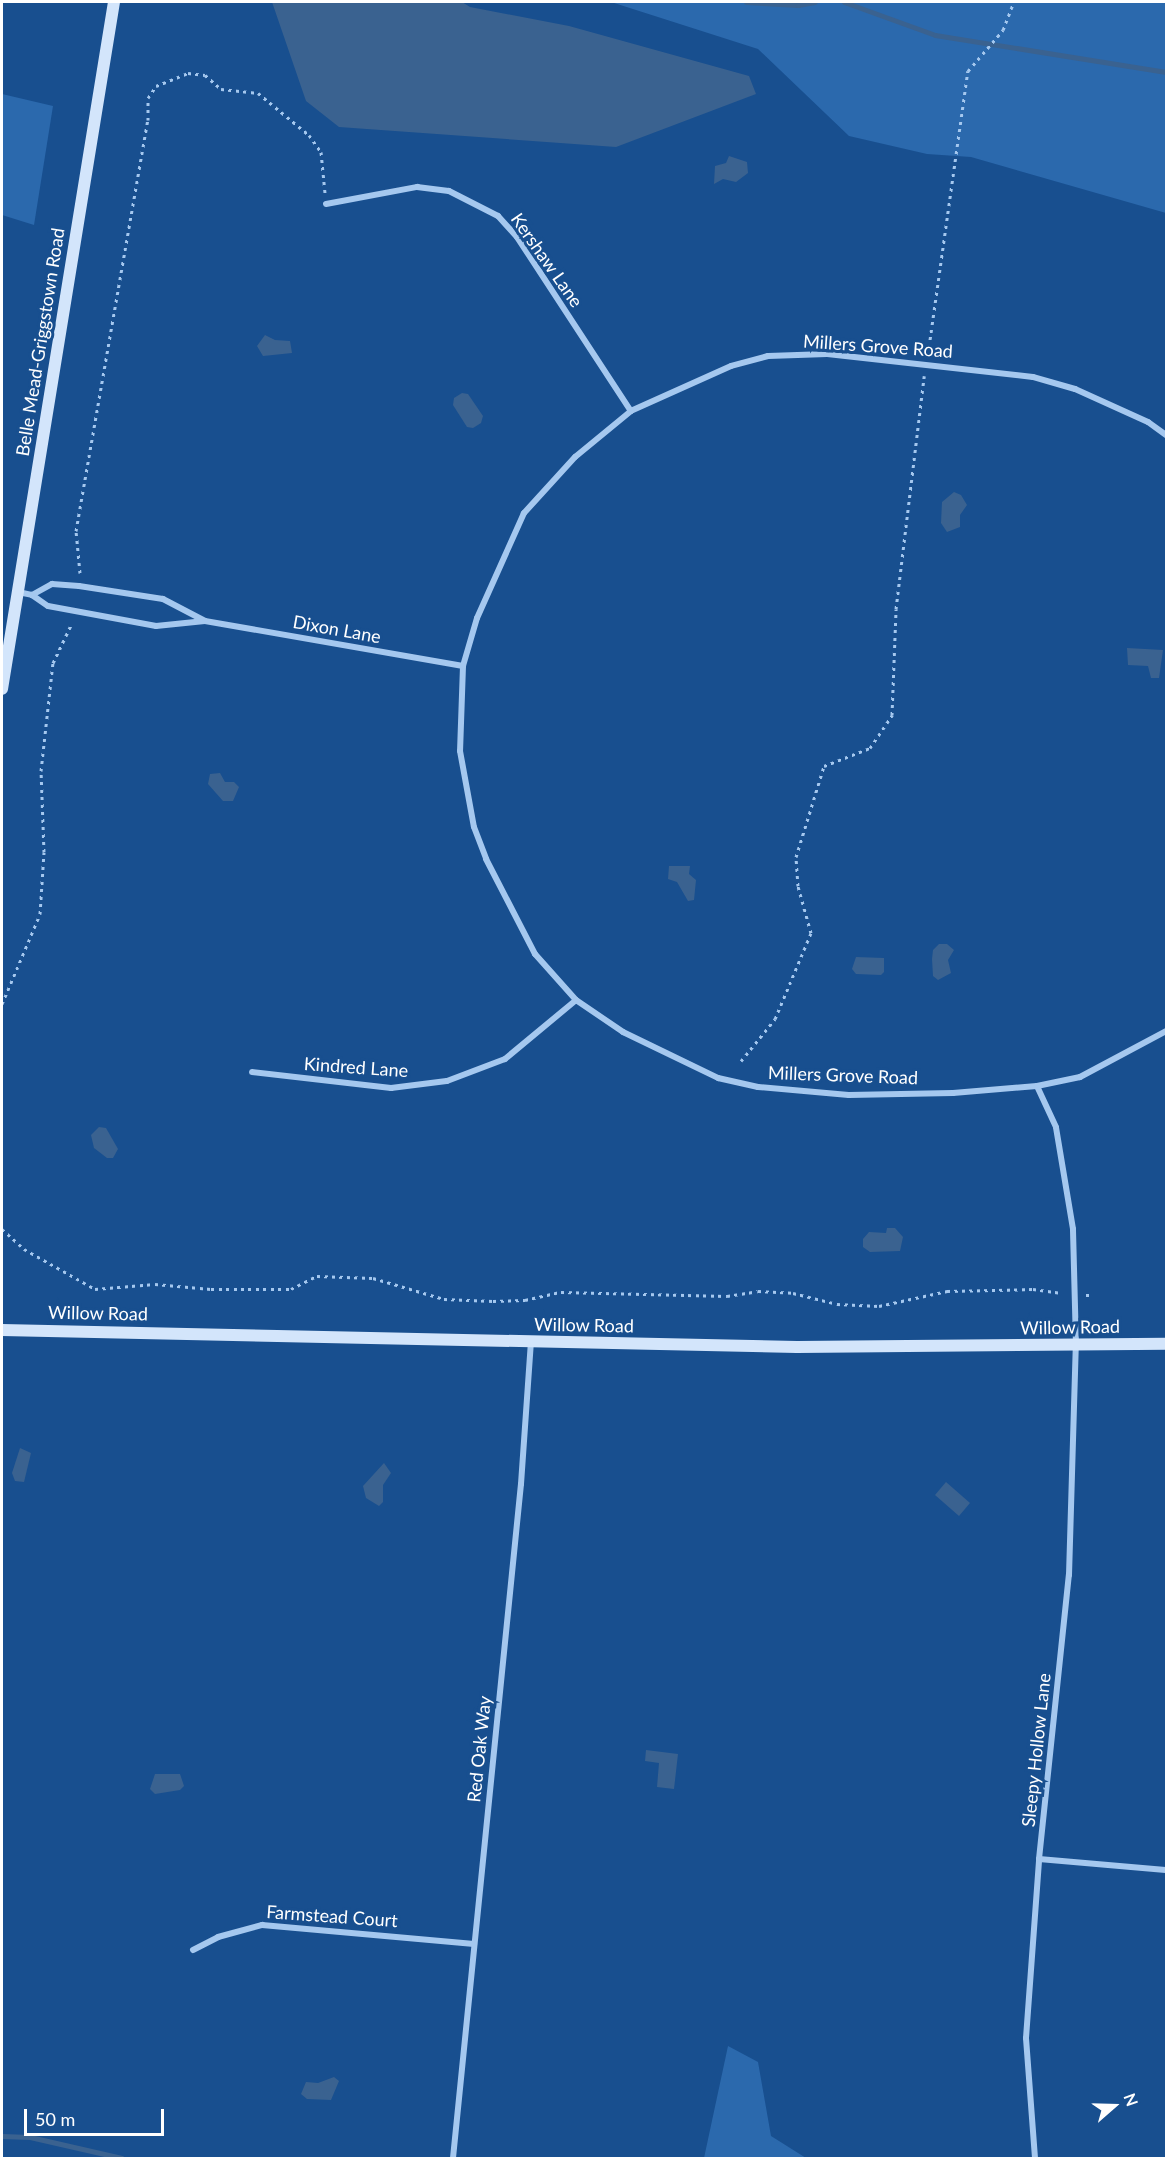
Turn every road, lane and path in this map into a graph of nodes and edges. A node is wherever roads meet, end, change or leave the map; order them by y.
1 (114, 2) edge
2 (1014, 2) edge
3 (326, 204) joint
4 (929, 348) dead end
5 (924, 375) dead end
6 (631, 411) junction
7 (1167, 435) edge
8 (80, 577) dead end
9 (18, 592) junction
10 (32, 595) junction
11 (73, 621) dead end
12 (205, 621) junction
13 (463, 666) junction
14 (2, 689) edge
15 (576, 1000) junction
16 (2, 1004) edge
17 (1167, 1031) edge
18 (741, 1061) dead end
19 (252, 1072) dead end
20 (1037, 1086) junction
21 (2, 1229) edge
22 (1075, 1295) junction
23 (1094, 1295) dead end
24 (2, 1330) edge
25 (531, 1342) junction
26 (1167, 1344) edge
27 (1076, 1345) junction
28 (1040, 1859) junction
29 (1167, 1870) edge
30 (474, 1944) junction
31 (193, 1950) dead end
32 (453, 2158) edge
33 (1035, 2158) edge

1 - 9 street, Belle Mead-Griggstown Road
2 - 4 path
3 - 6 street, Kershaw Lane
3 - 8 path
5 - 18 path
6 - 7 street, Millers Grove Road
6 - 13 street, Millers Grove Road
9 - 10 street, Dixon Lane
9 - 14 street, Belle Mead-Griggstown Road
10 - 12 street, Dixon Lane
10 - 12 street, Dixon Lane
11 - 16 path
12 - 13 street, Dixon Lane
13 - 15 street, Millers Grove Road
15 - 19 street, Kindred Lane
15 - 20 street, Millers Grove Road
17 - 20 street, Millers Grove Road
20 - 22 street
21 - 22 path
22 - 23 path
22 - 27 street
24 - 25 street, Willow Road
25 - 27 street, Willow Road
25 - 30 street, Red Oak Way
26 - 27 street, Willow Road
27 - 28 street, Sleepy Hollow Lane
28 - 29 street
28 - 33 street, Sleepy Hollow Lane
30 - 31 street, Farmstead Court
30 - 32 street, Red Oak Way

